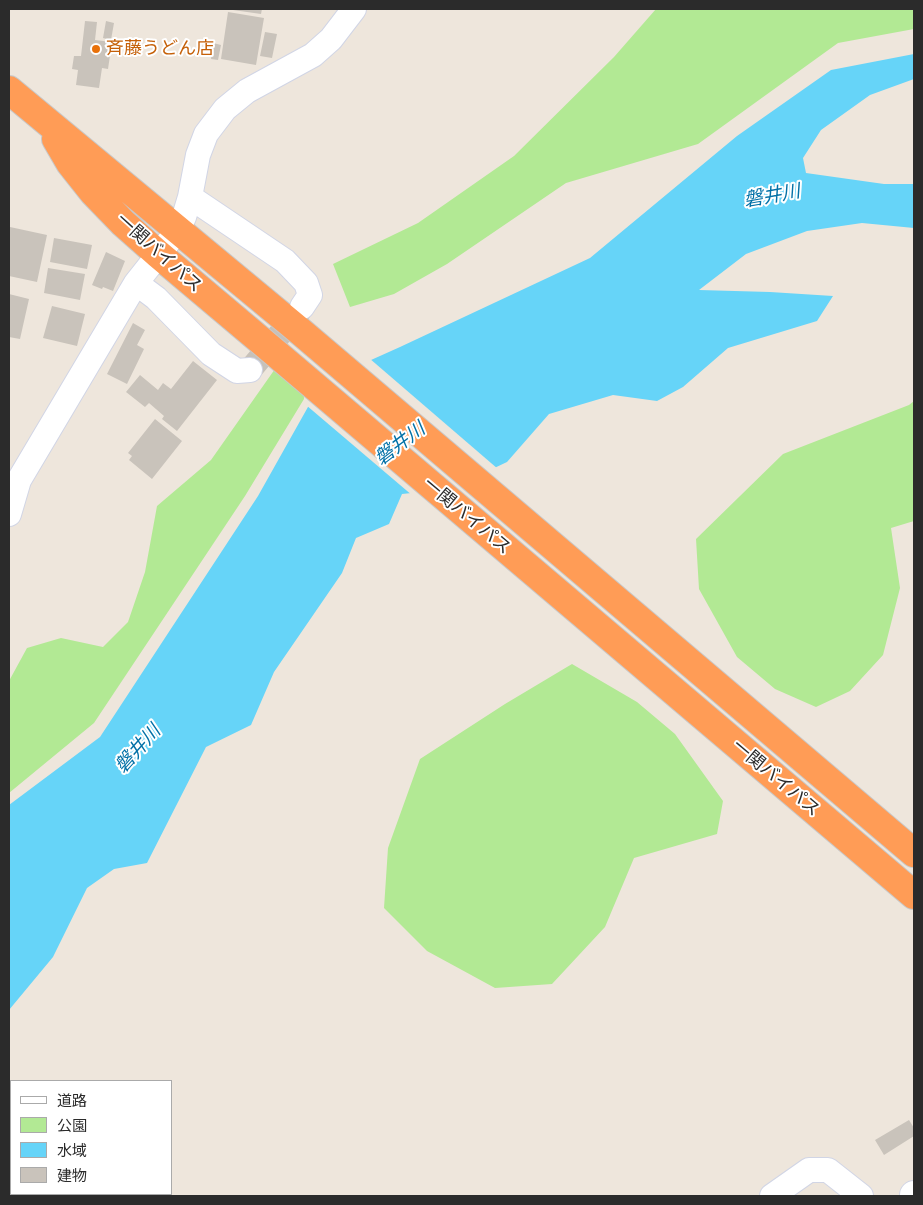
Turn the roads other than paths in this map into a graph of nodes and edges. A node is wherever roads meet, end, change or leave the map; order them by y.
1 (336, 9) edge
2 (354, 9) edge
3 (331, 39) junction
4 (9, 90) edge
5 (42, 117) junction
6 (190, 198) junction
7 (178, 230) junction
8 (158, 254) junction
9 (136, 282) junction
10 (302, 319) junction
11 (250, 370) dead end
12 (9, 514) edge
13 (914, 854) edge
14 (914, 895) edge
15 (772, 1196) edge
16 (861, 1196) edge

1 - 3 street
2 - 3 street
3 - 6 street
4 - 5 highway, 一関バイパス
5 - 7 highway, 一関バイパス
5 - 8 highway, 一関バイパス
6 - 7 street
6 - 10 street
7 - 8 street
7 - 10 highway, 一関バイパス
8 - 9 street
8 - 14 highway, 一関バイパス
9 - 11 street
9 - 12 street
10 - 13 highway, 一関バイパス
15 - 16 street

